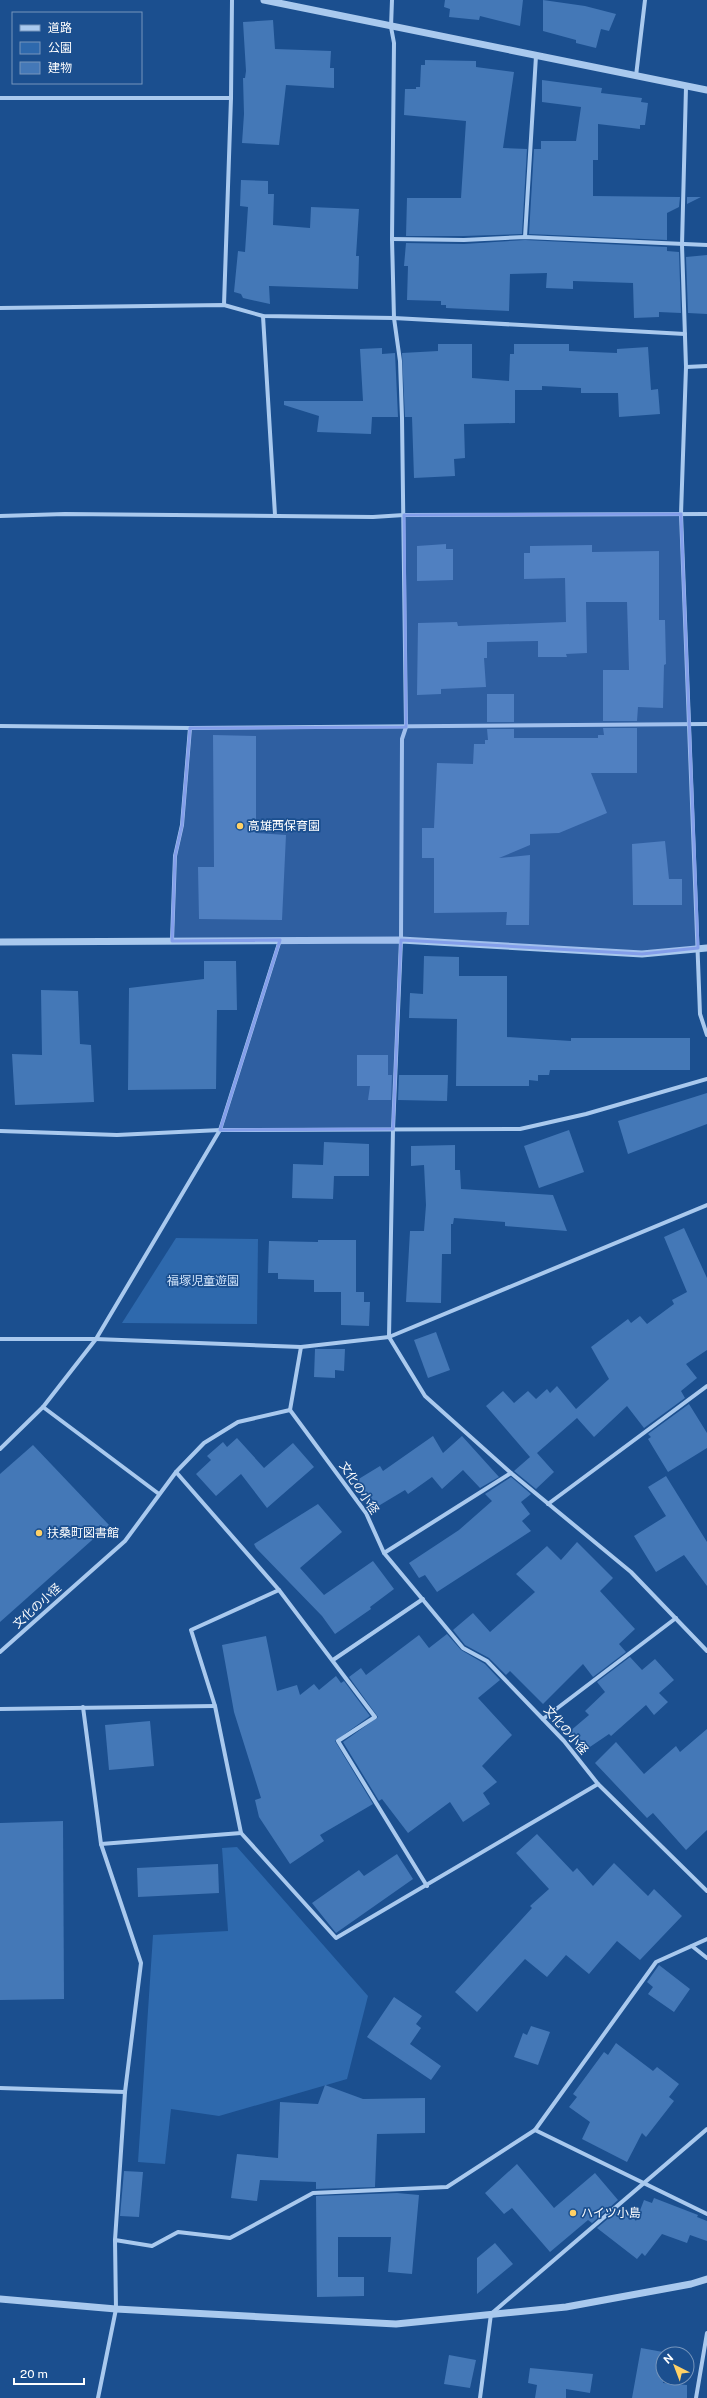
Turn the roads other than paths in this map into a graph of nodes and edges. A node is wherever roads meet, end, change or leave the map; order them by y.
1 (232, 0) edge
2 (264, 0) edge
3 (392, 0) edge
4 (645, 0) edge
5 (273, 1) edge
6 (391, 27) junction
7 (536, 56) junction
8 (636, 76) junction
9 (686, 87) junction
10 (707, 90) edge
11 (0, 98) edge
12 (231, 98) junction
13 (525, 236) junction
14 (392, 239) junction
15 (682, 245) junction
16 (707, 245) edge
17 (224, 305) junction
18 (0, 308) edge
19 (263, 316) junction
20 (394, 318) junction
21 (685, 334) junction
22 (707, 366) edge
23 (686, 367) junction
24 (681, 514) junction
25 (707, 514) edge
26 (275, 515) junction
27 (404, 515) junction
28 (0, 516) edge
29 (689, 724) junction
30 (707, 724) edge
31 (0, 726) edge
32 (406, 727) junction
33 (190, 728) junction
34 (280, 940) junction
35 (401, 940) junction
36 (172, 941) junction
37 (0, 942) edge
38 (698, 948) junction
39 (707, 948) edge
40 (707, 1035) edge
41 (707, 1079) edge
42 (393, 1129) junction
43 (220, 1130) junction
44 (0, 1131) edge
45 (707, 1206) edge
46 (389, 1337) junction
47 (0, 1339) edge
48 (96, 1340) junction
49 (301, 1347) junction
50 (707, 1386) edge
51 (43, 1408) junction
52 (290, 1410) junction
53 (0, 1449) edge
54 (176, 1472) junction
55 (511, 1473) junction
56 (159, 1494) junction
57 (548, 1504) junction
58 (384, 1553) junction
59 (279, 1590) junction
60 (423, 1599) junction
61 (676, 1618) junction
62 (707, 1651) edge
63 (0, 1652) edge
64 (333, 1660) junction
65 (83, 1706) junction
66 (215, 1706) junction
67 (0, 1709) edge
68 (543, 1719) junction
69 (598, 1784) junction
70 (241, 1833) junction
71 (101, 1844) junction
72 (427, 1886) junction
73 (707, 1891) edge
74 (707, 1939) edge
75 (692, 1946) junction
76 (707, 1958) edge
77 (0, 2088) edge
78 (125, 2092) junction
79 (707, 2129) edge
80 (536, 2130) junction
81 (645, 2182) junction
82 (707, 2214) edge
83 (115, 2240) junction
84 (707, 2279) edge
85 (0, 2298) edge
86 (116, 2309) junction
87 (491, 2314) junction
88 (707, 2333) edge
89 (98, 2398) edge
90 (480, 2398) edge
91 (696, 2398) edge

1 - 12 street
2 - 5 street
3 - 6 street
4 - 8 street
5 - 6 street
6 - 7 street
6 - 14 street
7 - 8 street
7 - 13 street
8 - 9 street
9 - 10 street
9 - 15 street
11 - 12 street
12 - 17 street
13 - 14 street
13 - 15 street
14 - 20 street
15 - 16 street
15 - 21 street
17 - 18 street
17 - 19 street
19 - 20 street
19 - 26 street
20 - 21 street
20 - 27 street
21 - 23 street
22 - 23 street
23 - 24 street
24 - 25 street
24 - 27 street
24 - 29 street
26 - 27 street
26 - 28 street
27 - 32 street
29 - 30 street
29 - 32 street
29 - 38 street
31 - 33 street
32 - 33 street
32 - 35 street
33 - 36 street
34 - 35 street
34 - 36 street
34 - 43 street
35 - 38 street
35 - 42 street
36 - 37 street
38 - 39 street
38 - 40 street
41 - 42 street
42 - 43 street
42 - 46 street
43 - 44 street
43 - 48 street
45 - 46 street
46 - 49 street
46 - 55 street
47 - 48 street
48 - 49 street
48 - 51 street
49 - 52 street
50 - 57 street
51 - 53 street
51 - 56 street
52 - 54 street, 文化の小径
52 - 58 street, 文化の小径
54 - 56 street, 文化の小径
54 - 59 street
55 - 57 street
55 - 58 street
56 - 63 street, 文化の小径
57 - 61 street
58 - 60 street, 文化の小径
59 - 64 street
59 - 66 street
60 - 64 street
60 - 68 street, 文化の小径
61 - 62 street
61 - 68 street
64 - 72 street
65 - 66 street
65 - 67 street
65 - 71 street
66 - 70 street
68 - 69 street, 文化の小径
69 - 72 street
69 - 73 street, 文化の小径
70 - 71 street
70 - 72 street
71 - 78 street
74 - 75 street
75 - 76 street
75 - 80 street
77 - 78 street
78 - 83 street
79 - 81 street
80 - 81 street
80 - 83 street
81 - 82 street
81 - 87 street
83 - 86 street
84 - 87 street
85 - 86 street
86 - 87 street
86 - 89 street
87 - 90 street
88 - 91 street

